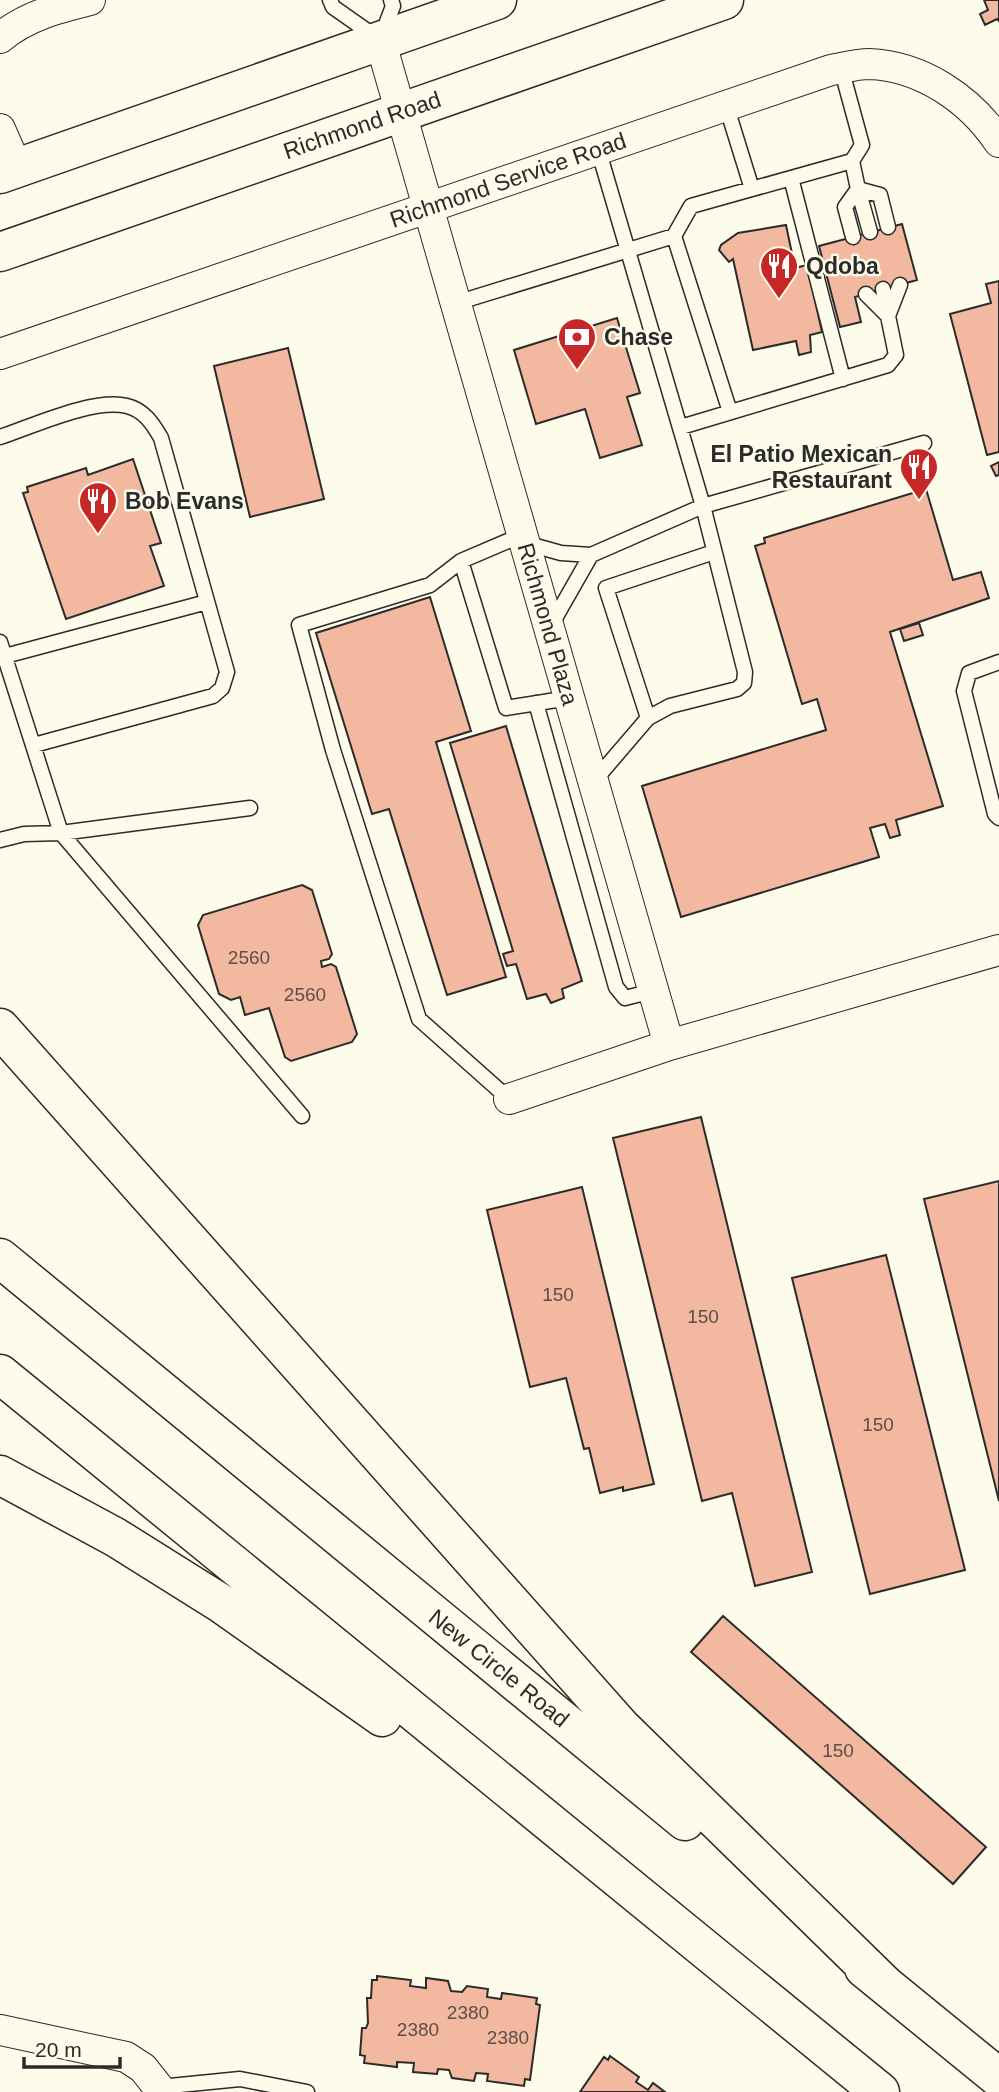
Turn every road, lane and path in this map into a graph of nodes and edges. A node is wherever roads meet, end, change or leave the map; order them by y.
1 (90, 0) edge
2 (330, 0) edge
3 (391, 0) edge
4 (496, 0) edge
5 (724, 0) edge
6 (0, 38) edge
7 (380, 40) junction
8 (841, 68) junction
9 (726, 105) junction
10 (401, 111) junction
11 (0, 129) edge
12 (999, 142) edge
13 (598, 149) junction
14 (852, 161) junction
15 (9, 171) edge
16 (791, 178) junction
17 (752, 189) junction
18 (858, 189) junction
19 (429, 208) junction
20 (888, 228) dead end
21 (870, 232) dead end
22 (674, 236) junction
23 (853, 237) dead end
24 (627, 248) junction
25 (0, 252) edge
26 (900, 285) dead end
27 (883, 289) dead end
28 (866, 294) dead end
29 (456, 303) junction
30 (888, 316) junction
31 (0, 354) edge
32 (843, 379) junction
33 (730, 412) junction
34 (681, 427) junction
35 (0, 437) edge
36 (924, 443) dead end
37 (703, 506) junction
38 (524, 539) junction
39 (714, 552) junction
40 (591, 555) junction
41 (461, 561) junction
42 (207, 602) junction
43 (549, 628) junction
44 (2, 649) edge
45 (999, 662) edge
46 (569, 698) junction
47 (536, 703) junction
48 (649, 718) junction
49 (34, 745) junction
50 (593, 782) junction
51 (250, 808) dead end
52 (999, 818) edge
53 (61, 833) junction
54 (0, 840) edge
55 (989, 954) edge
56 (653, 991) junction
57 (0, 1028) edge
58 (668, 1045) junction
59 (509, 1099) joint
60 (302, 1116) dead end
61 (0, 1258) edge
62 (0, 1374) edge
63 (0, 1475) edge
64 (885, 1985) junction
65 (789, 2017) junction
66 (0, 2030) edge
67 (999, 2078) edge
68 (161, 2090) edge
69 (307, 2092) edge
70 (880, 2092) edge

1 - 6 street
2 - 7 lane
3 - 7 lane
4 - 7 highway
5 - 10 highway, Richmond Road
7 - 10 street, Richmond Plaza
7 - 15 highway
8 - 9 street, Richmond Service Road
8 - 12 street, Richmond Service Road
8 - 14 lane
9 - 13 street, Richmond Service Road
9 - 17 lane
10 - 19 street, Richmond Plaza
10 - 25 highway, Richmond Road
11 - 15 street
13 - 19 street, Richmond Service Road
13 - 24 lane
14 - 16 lane
14 - 18 lane
16 - 17 lane
16 - 32 lane
17 - 22 lane
18 - 20 lane
18 - 21 lane
18 - 23 lane
19 - 29 street, Richmond Plaza
19 - 31 street, Richmond Service Road
22 - 24 lane
22 - 33 lane
24 - 29 lane
24 - 34 lane
26 - 30 lane
27 - 30 lane
28 - 30 lane
29 - 38 street, Richmond Plaza
30 - 32 lane
32 - 33 lane
33 - 34 lane
34 - 37 lane
35 - 42 lane
36 - 37 lane
37 - 39 lane
37 - 40 lane
38 - 40 lane
38 - 41 lane
38 - 43 street, Richmond Plaza
39 - 48 lane
39 - 48 lane
40 - 43 lane
41 - 47 lane
41 - 59 lane
42 - 44 lane
42 - 49 lane
43 - 46 street, Richmond Plaza
44 - 49 lane
45 - 52 lane
46 - 47 lane
46 - 50 street, Richmond Plaza
47 - 56 lane
48 - 50 lane
49 - 53 lane
50 - 56 street, Richmond Plaza
51 - 53 lane
53 - 54 lane
53 - 60 lane
55 - 58 street
56 - 58 street, Richmond Plaza
57 - 64 highway
58 - 59 street
61 - 64 highway, New Circle Road
62 - 65 highway
63 - 65 highway
64 - 67 highway, New Circle Road
65 - 70 highway
66 - 68 street
68 - 69 lane

